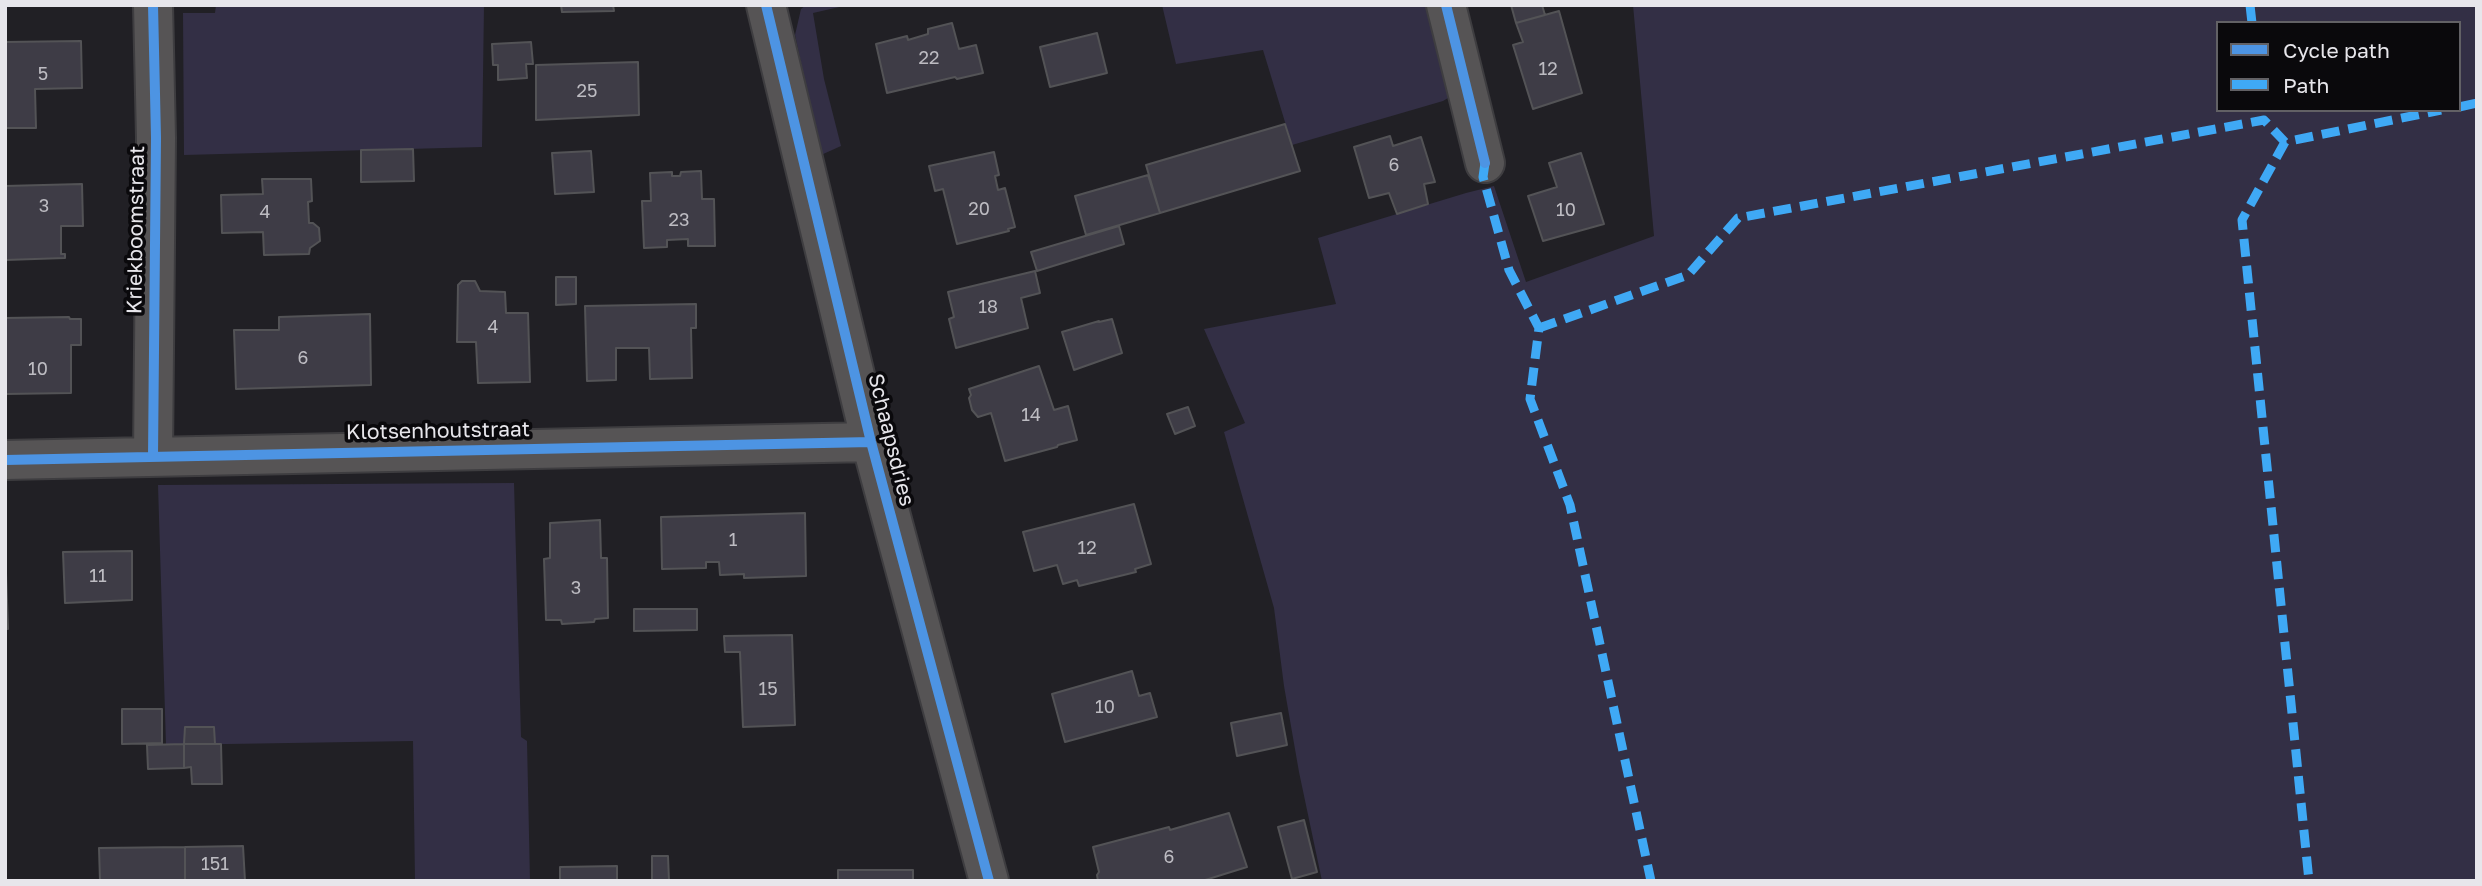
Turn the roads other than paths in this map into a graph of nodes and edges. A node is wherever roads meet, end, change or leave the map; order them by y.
1 (153, 5) edge
2 (766, 5) edge
3 (1446, 5) edge
4 (1485, 163) dead end
5 (871, 442) junction
6 (153, 456) junction
7 (5, 460) edge
8 (989, 881) edge

1 - 6 street, Kriekboomstraat
2 - 5 street, Schaapsdries
3 - 4 street
5 - 6 street, Klotsenhoutstraat
5 - 8 street, Schaapsdries
6 - 7 street, Klotsenhoutstraat

